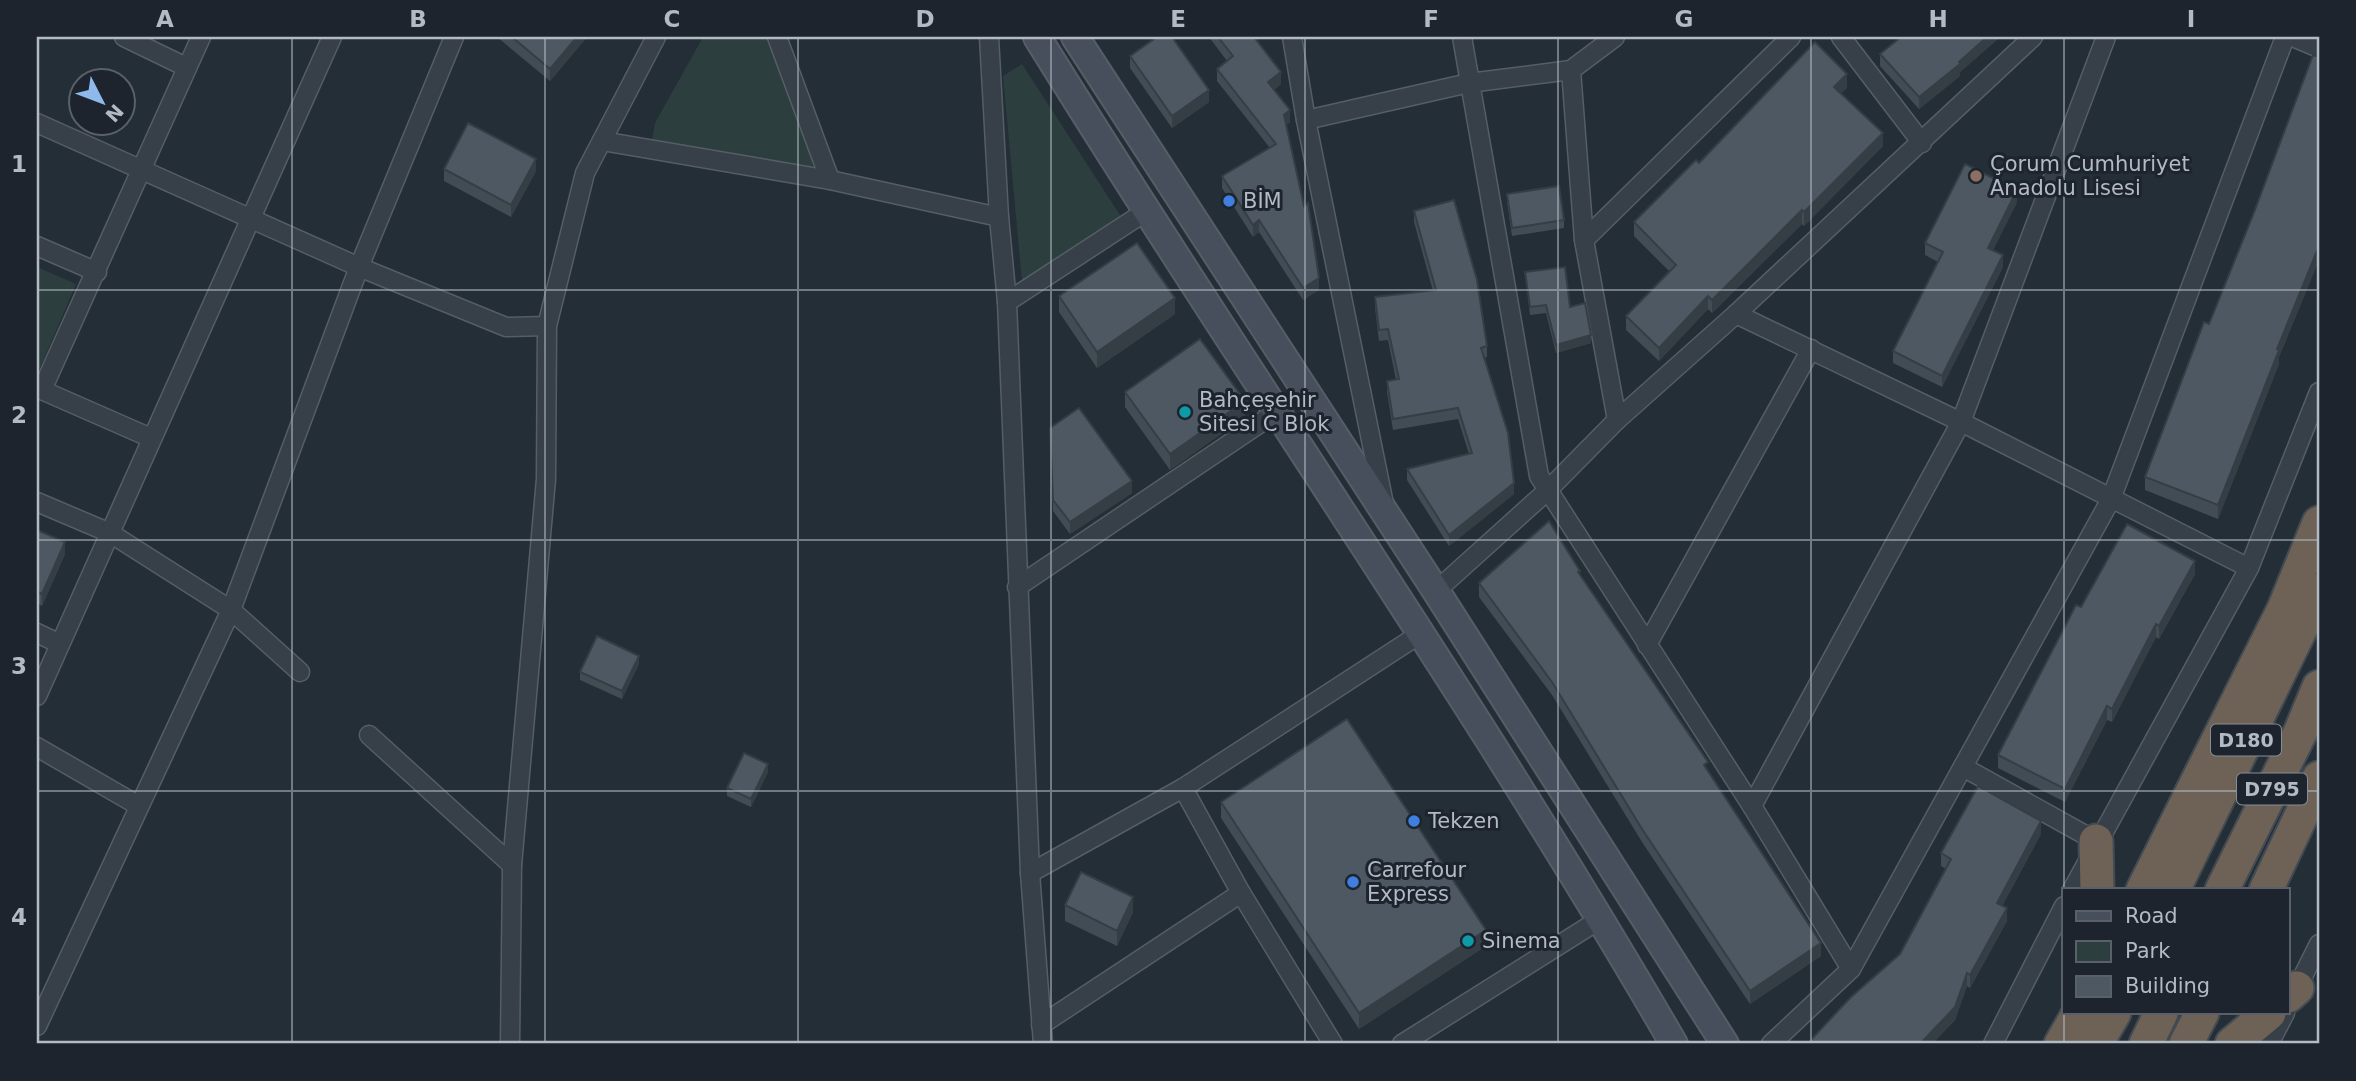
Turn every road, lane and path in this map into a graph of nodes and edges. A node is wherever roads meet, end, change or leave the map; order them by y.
1 (124, 37) edge
2 (201, 37) edge
3 (331, 37) edge
4 (454, 37) edge
5 (777, 37) edge
6 (989, 37) edge
7 (1037, 37) edge
8 (1075, 37) edge
9 (1292, 37) edge
10 (1462, 37) edge
11 (1615, 37) edge
12 (1791, 37) edge
13 (1841, 37) edge
14 (2033, 37) edge
15 (2106, 37) edge
16 (2285, 37) edge
17 (2293, 37) edge
18 (649, 39) edge
19 (2319, 48) edge
20 (186, 67) junction
21 (1571, 70) junction
22 (1469, 83) junction
23 (1306, 120) junction
24 (37, 123) edge
25 (602, 141) junction
26 (1922, 143) junction
27 (144, 170) junction
28 (830, 180) junction
29 (1145, 212) junction
30 (999, 217) junction
31 (251, 220) junction
32 (1584, 240) junction
33 (37, 246) edge
34 (359, 267) junction
35 (97, 272) junction
36 (1007, 302) junction
37 (1737, 314) junction
38 (547, 326) junction
39 (1811, 349) junction
40 (39, 389) edge
41 (2319, 392) edge
42 (1278, 411) junction
43 (1617, 420) junction
44 (1961, 422) junction
45 (151, 438) junction
46 (1547, 491) junction
47 (2111, 499) junction
48 (37, 502) edge
49 (1388, 520) junction
50 (2319, 523) edge
51 (110, 533) junction
52 (2249, 568) junction
53 (1017, 587) junction
54 (1436, 591) junction
55 (2319, 591) edge
56 (1408, 609) junction
57 (230, 610) junction
58 (1450, 614) junction
59 (1423, 632) junction
60 (37, 633) edge
61 (60, 644) junction
62 (1647, 645) junction
63 (300, 672) dead end
64 (2319, 687) edge
65 (37, 696) edge
66 (369, 735) dead end
67 (37, 747) edge
68 (1963, 767) junction
69 (2319, 778) edge
70 (1183, 788) junction
71 (139, 806) junction
72 (1752, 806) junction
73 (2096, 841) junction
74 (512, 865) junction
75 (1030, 873) junction
76 (2073, 888) edge
77 (2097, 888) edge
78 (2144, 888) edge
79 (2174, 888) edge
80 (2223, 888) edge
81 (2267, 888) edge
82 (1241, 893) junction
83 (2062, 910) edge
84 (1602, 918) junction
85 (2319, 944) edge
86 (1852, 969) junction
87 (2290, 999) edge
88 (2078, 1014) edge
89 (2113, 1014) edge
90 (2161, 1014) edge
91 (2201, 1014) edge
92 (2268, 1014) edge
93 (2283, 1014) edge
94 (37, 1026) edge
95 (1041, 1026) junction
96 (510, 1044) edge
97 (1043, 1044) edge
98 (1333, 1044) edge
99 (1402, 1044) edge
100 (1674, 1044) edge
101 (1725, 1044) edge
102 (1771, 1044) edge
103 (1993, 1044) edge
104 (2061, 1044) edge
105 (2096, 1044) edge
106 (2146, 1044) edge
107 (2186, 1044) edge
108 (2232, 1044) edge
109 (2269, 1044) edge

1 - 20 street
2 - 20 street
3 - 31 street
4 - 34 street
5 - 28 street
6 - 30 street
7 - 29 main road
8 - 49 main road
9 - 23 street
10 - 22 street
11 - 21 street
12 - 32 street
13 - 26 street
14 - 26 street
15 - 44 street
16 - 47 street
17 - 19 street
18 - 25 street
20 - 27 street
21 - 22 street
21 - 32 street
22 - 23 street
22 - 46 street
23 - 49 street
24 - 27 street
25 - 28 street
25 - 38 street
26 - 37 street
27 - 31 street
27 - 35 street
28 - 30 street
29 - 36 street
29 - 42 main road
30 - 36 street
31 - 34 street
31 - 45 street
32 - 43 street
33 - 35 street
34 - 38 street
34 - 57 street
35 - 40 street
36 - 53 street
37 - 39 street
37 - 43 street
38 - 74 street
39 - 44 street
39 - 62 street
40 - 45 street
41 - 52 street
42 - 53 street
42 - 56 main road
43 - 46 street
44 - 47 street
44 - 72 street
45 - 51 street
46 - 54 street
46 - 62 street
47 - 52 street
47 - 68 street
48 - 51 street
49 - 54 main road
50 - 78 highway
51 - 57 street
51 - 61 street
52 - 73 street
53 - 75 street
54 - 56 main road
54 - 58 main road
55 - 79 highway, D180
56 - 59 main road
57 - 63 street
57 - 71 street
58 - 59 main road
58 - 101 main road
59 - 70 street
59 - 84 main road
60 - 61 street
61 - 65 street
62 - 72 street
64 - 80 highway, D795
66 - 74 street
67 - 71 street
68 - 73 street
68 - 86 street
69 - 81 highway
70 - 75 street
70 - 82 street
71 - 94 street
72 - 86 street
73 - 76 street
73 - 77 highway
74 - 96 street
75 - 95 street
82 - 95 street
82 - 98 street
83 - 103 street
84 - 99 street
84 - 100 main road
85 - 87 street
86 - 102 street
88 - 104 highway
89 - 105 highway
90 - 106 highway
91 - 107 highway
92 - 108 highway
93 - 109 street
95 - 97 street

